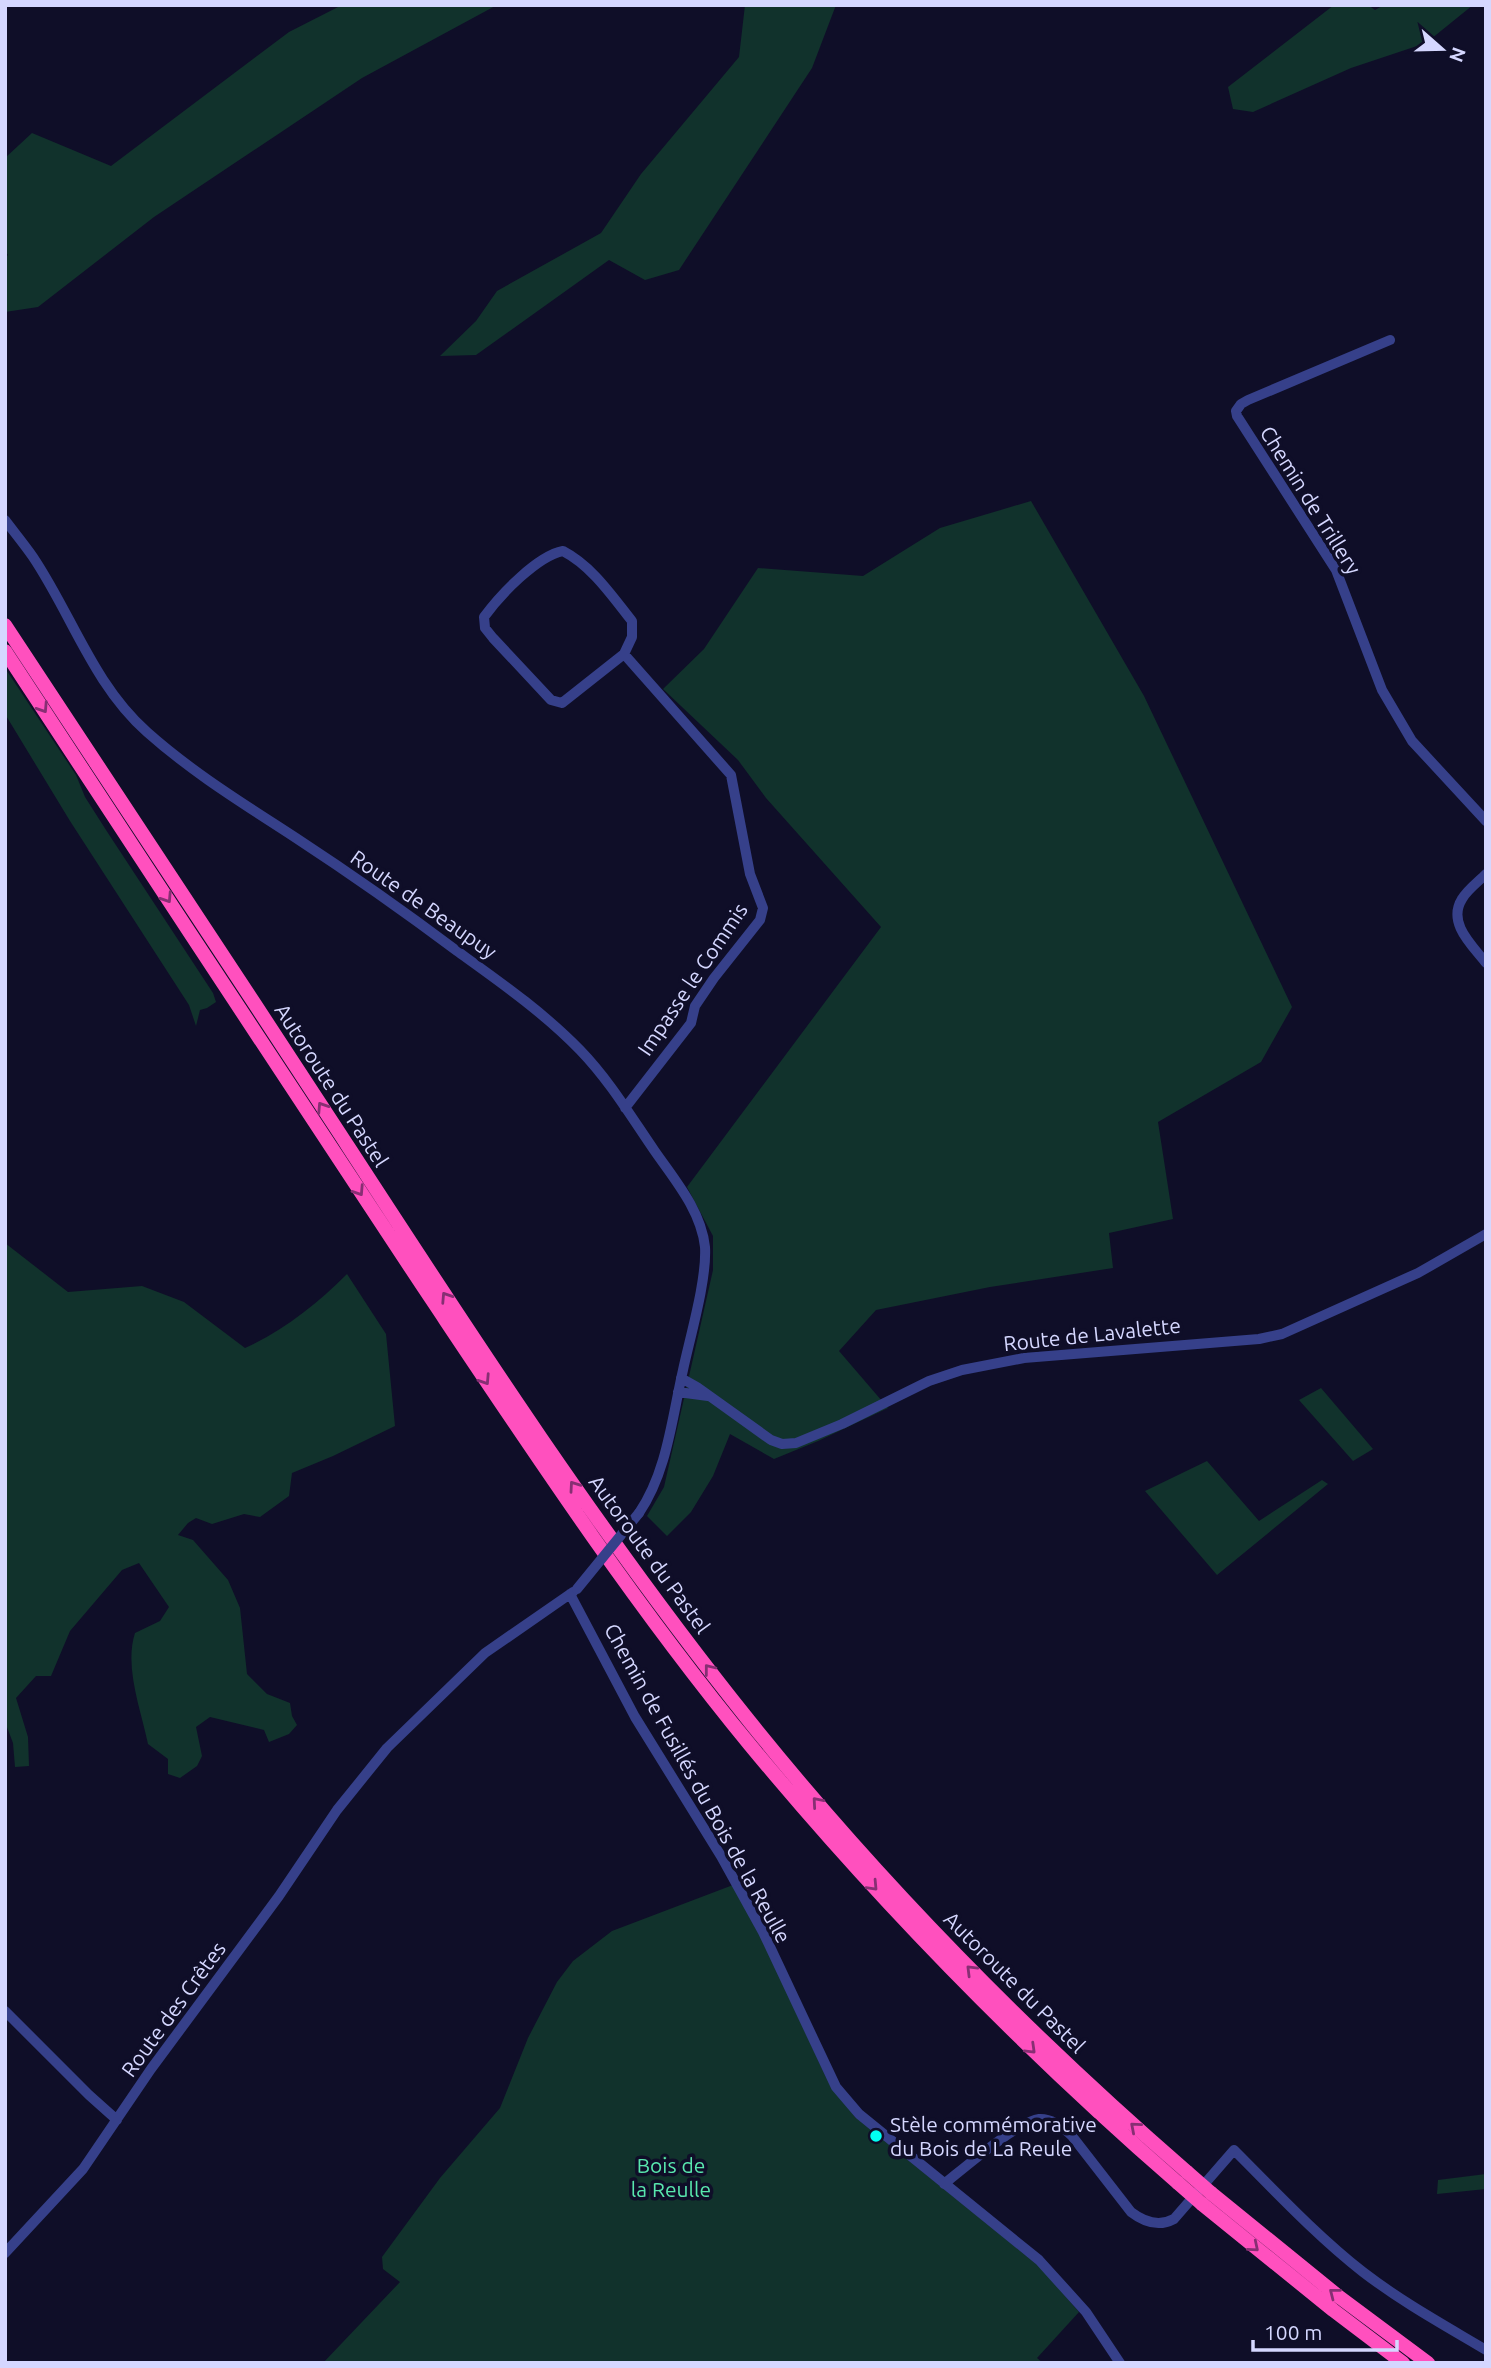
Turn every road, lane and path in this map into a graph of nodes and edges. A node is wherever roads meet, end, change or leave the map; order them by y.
1 (1390, 340) dead end
2 (5, 520) edge
3 (5, 625) edge
4 (5, 651) edge
5 (624, 654) junction
6 (1486, 821) edge
7 (1486, 874) edge
8 (1486, 963) edge
9 (625, 1108) junction
10 (1486, 1234) edge
11 (681, 1378) junction
12 (678, 1392) junction
13 (709, 1396) junction
14 (573, 1592) junction
15 (5, 2011) edge
16 (117, 2120) junction
17 (1182, 2177) junction
18 (944, 2184) junction
19 (1206, 2198) junction
20 (5, 2253) edge
21 (1486, 2350) edge
22 (1120, 2363) edge
23 (1403, 2363) edge
24 (1428, 2363) edge

1 - 6 street, Chemin de Trillery
2 - 9 street, Route de Beaupuy
17 -> 3 highway, Autoroute du Pastel
4 -> 17 highway, Autoroute du Pastel
5 - 5 street
5 - 9 street, Impasse le Commis
7 - 8 street
9 - 11 street, Route de Beaupuy
10 - 13 street, Route de Lavalette
11 - 12 street
11 - 13 street, Route de Lavalette
12 - 13 street, Route de Lavalette
12 - 14 street, bridge
14 - 16 street, Route des Crêtes
14 - 18 street, Chemin de Fusillés du Bois de la Reulle
15 - 16 street
16 - 20 street, Route des Crêtes
17 - 19 highway, Autoroute du Pastel, bridge
18 - 21 street
18 - 22 street, Chemin de Fusillés du Bois de la Reulle
19 -> 23 highway, Autoroute du Pastel
24 -> 19 highway, Autoroute du Pastel

